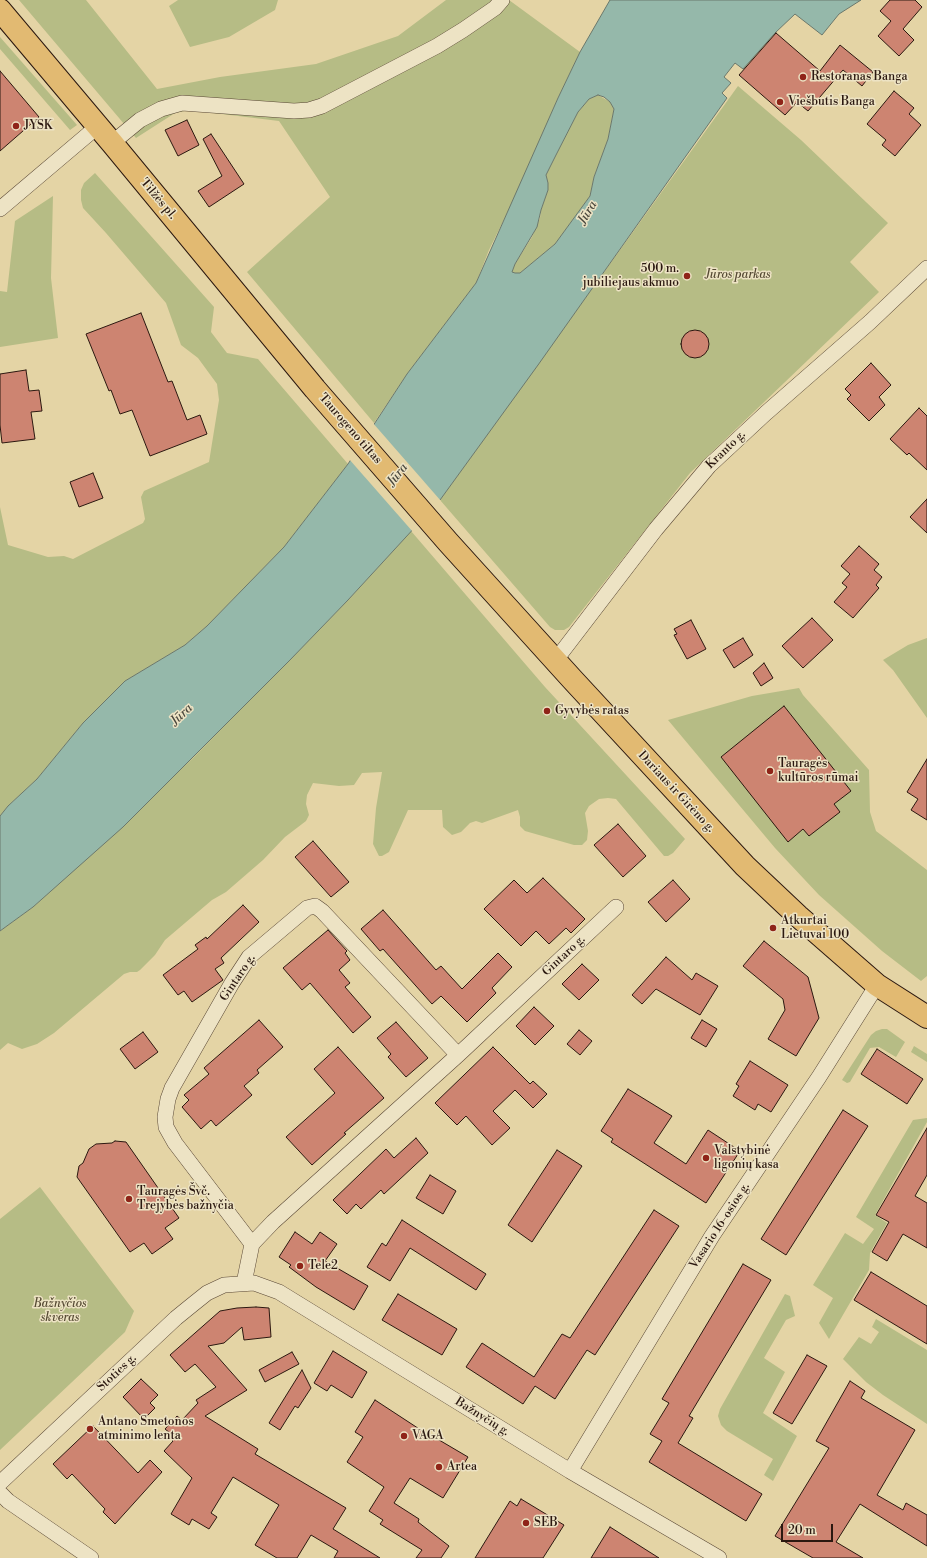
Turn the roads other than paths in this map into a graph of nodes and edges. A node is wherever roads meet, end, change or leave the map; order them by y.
1 (502, 0) edge
2 (0, 10) edge
3 (98, 126) junction
4 (112, 143) junction
5 (0, 209) edge
6 (927, 268) edge
7 (315, 389) joint
8 (448, 542) joint
9 (555, 661) junction
10 (616, 907) dead end
11 (877, 985) junction
12 (927, 1017) edge
13 (458, 1055) junction
14 (252, 1244) junction
15 (244, 1283) junction
16 (570, 1471) junction
17 (0, 1483) edge
18 (0, 1493) edge
19 (91, 1558) edge
20 (719, 1558) edge

1 - 4 street
2 - 3 highway, Tilžės pl.
3 - 4 highway, Tilžės pl.
3 - 5 street
4 - 7 highway, Tilžės pl.
6 - 9 street, Kranto g.
7 - 8 highway, Taurogeno tiltas
8 - 9 highway, Dariaus ir Girėno g.
9 - 11 highway, Dariaus ir Girėno g.
10 - 13 street, Gintaro g.
11 - 12 highway, Dariaus ir Girėno g.
11 - 16 street, Vasario 16-osios g.
13 - 14 street, Gintaro g.
13 - 14 street, Gintaro g.
14 - 15 street
15 - 16 street, Bažnyčių g.
15 - 17 street, Stoties g.
16 - 20 street, Bažnyčių g.
18 - 19 street

